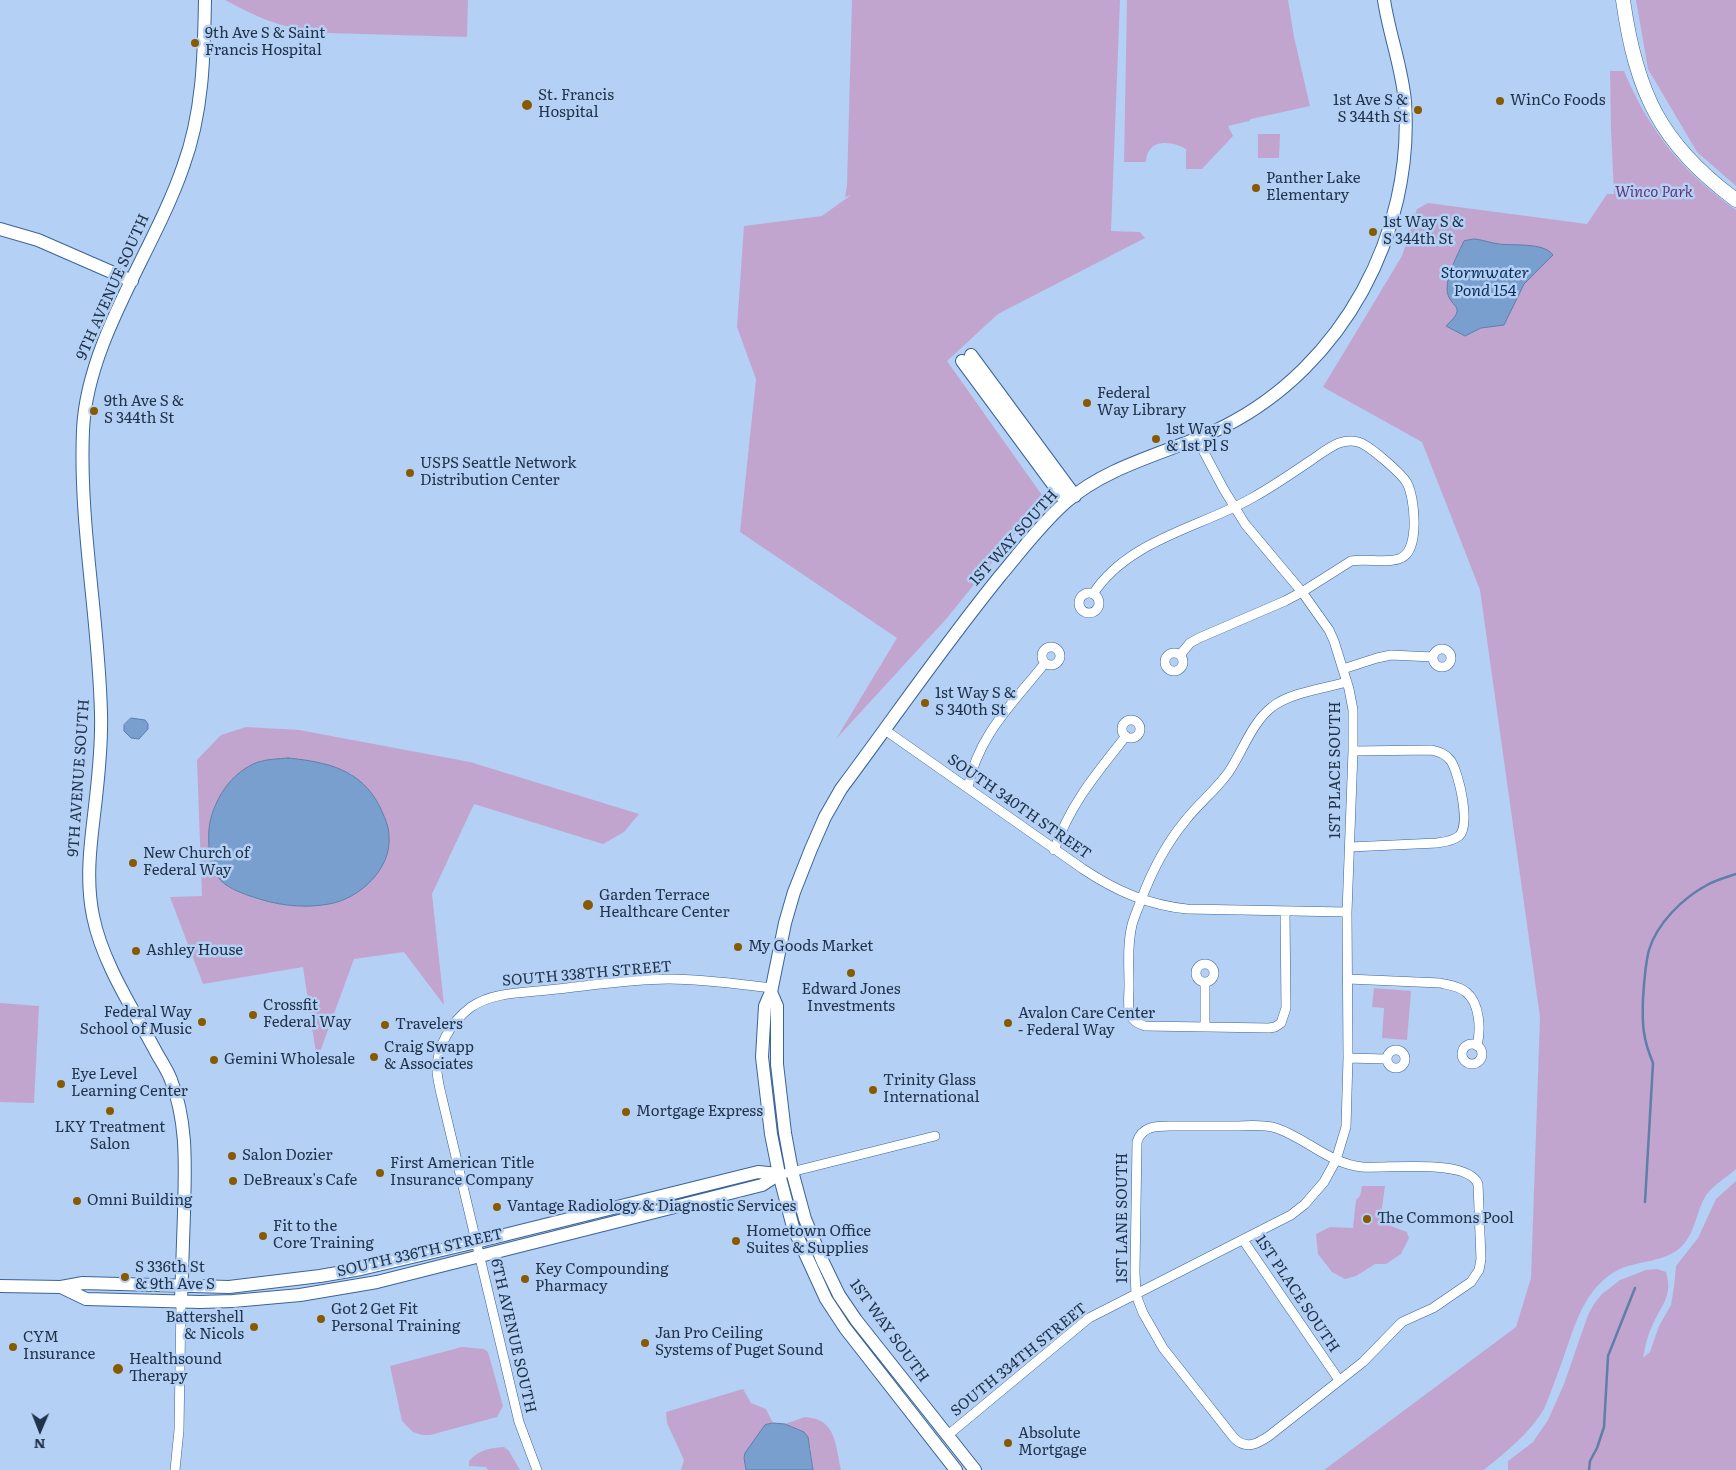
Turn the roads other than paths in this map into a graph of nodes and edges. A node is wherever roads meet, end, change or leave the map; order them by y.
1 (205, 0) edge
2 (1384, 0) edge
3 (1623, 0) edge
4 (1736, 200) edge
5 (0, 229) edge
6 (132, 281) junction
7 (967, 358) dead end
8 (1197, 439) junction
9 (1070, 499) junction
10 (1234, 507) junction
11 (1302, 592) junction
12 (1093, 594) dead end
13 (1180, 655) dead end
14 (1433, 657) dead end
15 (1045, 663) dead end
16 (1343, 669) junction
17 (1347, 682) junction
18 (885, 730) junction
19 (1126, 736) dead end
20 (1353, 751) junction
21 (968, 788) junction
22 (1350, 847) junction
23 (1054, 850) junction
24 (1141, 900) junction
25 (1285, 912) junction
26 (1347, 912) junction
27 (1348, 979) junction
28 (1205, 982) dead end
29 (771, 990) junction
30 (1205, 1027) junction
31 (448, 1032) joint
32 (1477, 1046) dead end
33 (1348, 1058) junction
34 (1386, 1059) dead end
35 (935, 1136) dead end
36 (1336, 1160) junction
37 (792, 1171) junction
38 (779, 1174) junction
39 (1243, 1240) junction
40 (476, 1242) junction
41 (480, 1257) junction
42 (0, 1286) edge
43 (182, 1286) junction
44 (61, 1287) junction
45 (1136, 1295) junction
46 (181, 1301) junction
47 (1339, 1380) junction
48 (948, 1436) junction
49 (175, 1470) edge
50 (537, 1470) edge
51 (956, 1470) edge
52 (975, 1470) edge

1 - 6 main road, 9TH AVENUE SOUTH
2 - 8 main road, 1ST WAY SOUTH
3 - 4 main road
5 - 6 main road
6 - 43 main road, 9TH AVENUE SOUTH
7 - 9 main road
8 - 9 main road, 1ST WAY SOUTH
8 - 10 street, 1ST PLACE SOUTH
9 - 18 main road, 1ST WAY SOUTH
10 - 11 street, 1ST PLACE SOUTH
10 - 11 street
10 - 12 street
11 - 13 street
11 - 16 street, 1ST PLACE SOUTH
14 - 16 street
15 - 21 street
16 - 17 street, 1ST PLACE SOUTH
17 - 20 street, 1ST PLACE SOUTH
17 - 24 street
18 - 21 street, SOUTH 340TH STREET
18 - 29 main road, 1ST WAY SOUTH
19 - 23 street
20 - 22 street, 1ST PLACE SOUTH
20 - 22 street
21 - 23 street, SOUTH 340TH STREET
22 - 26 street, 1ST PLACE SOUTH
23 - 24 street, SOUTH 340TH STREET
24 - 25 street, SOUTH 340TH STREET
24 - 30 street
25 - 26 street, SOUTH 340TH STREET
25 - 30 street
26 - 27 street, 1ST PLACE SOUTH
27 - 32 street
27 - 33 street, 1ST PLACE SOUTH
28 - 30 street
29 - 31 street, SOUTH 338TH STREET
29 - 37 main road, 1ST WAY SOUTH
29 - 38 main road, 1ST WAY SOUTH
31 - 40 street, 6TH AVENUE SOUTH
33 - 34 street
33 - 36 street, 1ST PLACE SOUTH
35 - 37 street, SOUTH 336TH STREET
36 - 39 street, 1ST PLACE SOUTH
36 - 45 street, 1ST LANE SOUTH
36 - 47 street
37 - 38 street, SOUTH 336TH STREET
37 - 48 main road, 1ST WAY SOUTH
38 - 40 main road, SOUTH 336TH STREET
38 - 41 main road, SOUTH 336TH STREET
38 - 51 main road, 1ST WAY SOUTH
39 - 45 street, SOUTH 334TH STREET
39 - 47 street, 1ST PLACE SOUTH
40 - 41 street, 6TH AVENUE SOUTH
40 - 43 main road, SOUTH 336TH STREET
41 - 46 main road, SOUTH 336TH STREET
41 - 50 street, 6TH AVENUE SOUTH
42 - 44 main road, SOUTH 336TH STREET
43 - 44 main road, SOUTH 336TH STREET
43 - 46 main road, 9TH AVENUE SOUTH
44 - 46 main road, SOUTH 336TH STREET
45 - 47 street, 1ST LANE SOUTH
45 - 48 street, SOUTH 334TH STREET
46 - 49 street, 9TH AVENUE SOUTH
48 - 52 main road, 1ST WAY SOUTH

